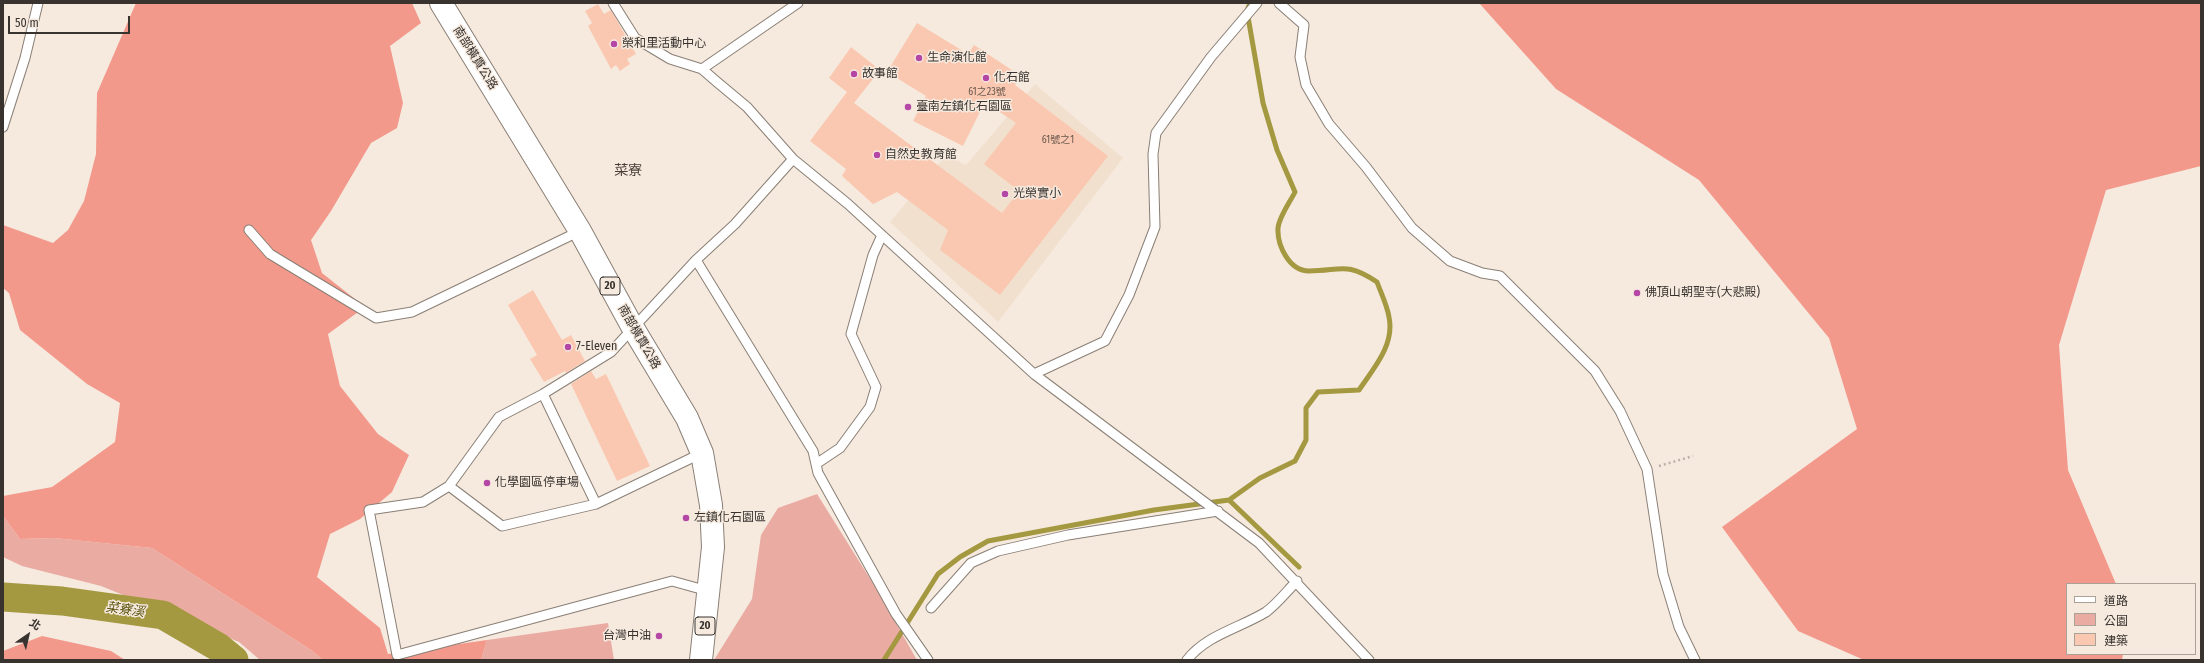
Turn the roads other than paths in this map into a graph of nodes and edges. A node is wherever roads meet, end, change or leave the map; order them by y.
1 (38, 3) edge
2 (441, 3) edge
3 (613, 3) edge
4 (798, 3) edge
5 (1257, 3) edge
6 (1279, 3) edge
7 (702, 69) junction
8 (3, 127) edge
9 (793, 159) junction
10 (249, 230) dead end
11 (580, 231) junction
12 (882, 235) junction
13 (696, 260) junction
14 (633, 328) junction
15 (1034, 374) junction
16 (543, 394) junction
17 (702, 453) junction
18 (816, 464) junction
19 (449, 486) junction
20 (596, 504) junction
21 (1218, 511) junction
22 (1297, 581) junction
23 (709, 592) junction
24 (931, 608) dead end
25 (701, 660) edge
26 (928, 660) edge
27 (1187, 660) edge
28 (1369, 660) edge
29 (1695, 660) edge

1 - 8 lane
2 - 11 main road, 南部橫貫公路 / 20
3 - 7 lane
4 - 7 lane
5 - 15 lane
6 - 29 lane
7 - 9 lane
9 - 12 lane
9 - 13 lane
10 - 11 lane
11 - 14 main road, 南部橫貫公路 / 20
12 - 15 lane
12 - 18 lane
13 - 14 lane
13 - 18 lane
14 - 16 lane
14 - 17 main road, 南部橫貫公路 / 20
15 - 21 lane
16 - 19 lane
16 - 20 lane
17 - 20 lane
17 - 23 main road, 南部橫貫公路 / 20
18 - 26 lane
19 - 20 lane
19 - 23 lane
21 - 22 lane
21 - 24 lane
22 - 27 lane
22 - 28 lane
23 - 25 main road, 南部橫貫公路 / 20

